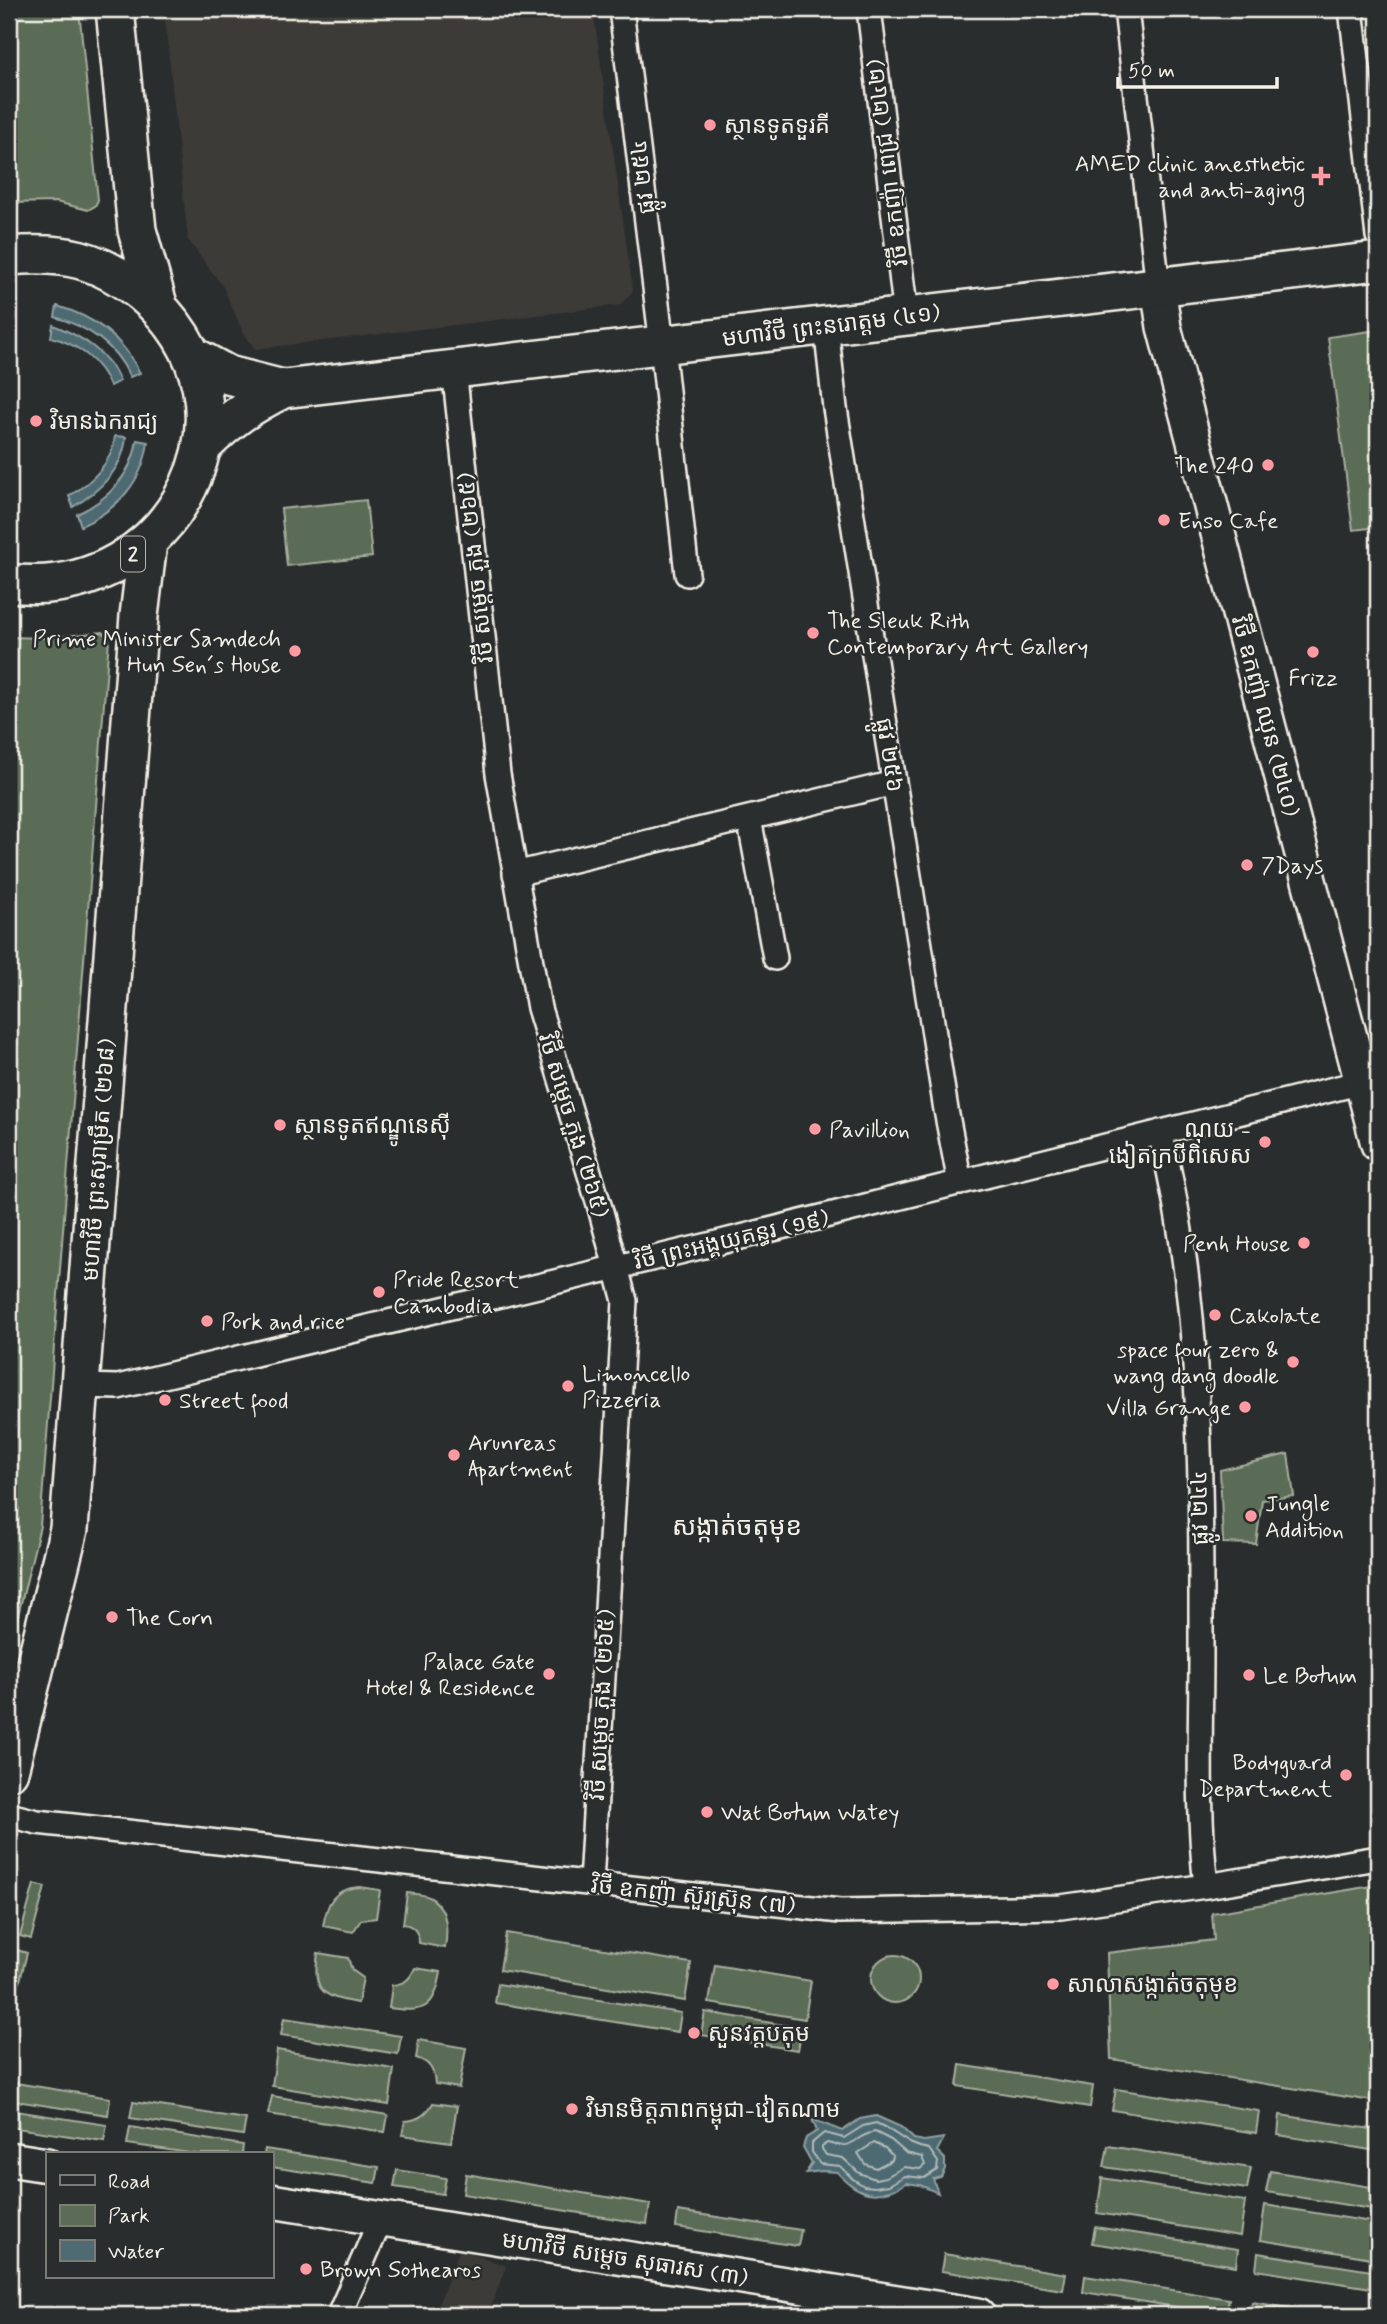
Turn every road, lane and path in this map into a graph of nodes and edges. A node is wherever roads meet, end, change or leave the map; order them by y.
1 (115, 9) edge
2 (621, 9) edge
3 (869, 9) edge
4 (1126, 9) edge
5 (1350, 9) edge
6 (1378, 236) edge
7 (9, 256) edge
8 (1378, 261) edge
9 (1158, 287) junction
10 (159, 308) junction
11 (906, 316) junction
12 (826, 326) junction
13 (662, 345) junction
14 (191, 355) junction
15 (454, 369) junction
16 (283, 389) junction
17 (203, 446) junction
18 (148, 542) junction
19 (687, 574) dead end
20 (9, 583) edge
21 (894, 783) junction
22 (749, 818) junction
23 (516, 874) junction
24 (775, 958) dead end
25 (1370, 1080) edge
26 (1160, 1132) junction
27 (1378, 1144) edge
28 (960, 1183) junction
29 (616, 1266) junction
30 (81, 1386) junction
31 (9, 1771) edge
32 (9, 1815) edge
33 (1378, 1858) edge
34 (591, 1883) junction
35 (1206, 1886) junction
36 (9, 2159) edge
37 (46, 2165) edge
38 (273, 2201) edge
39 (381, 2219) junction
40 (906, 2310) edge
41 (339, 2315) edge
42 (978, 2315) edge

1 - 10 main road
2 - 13 street, ផ្លូវ ២៥៤
3 - 11 street, វិថី ឧកញ៉ា ពេជ្រ (២៤២)
4 - 9 street
5 - 6 street
7 - 10 main road, 2
8 - 9 main road, មហាវិថី ព្រះនរោត្តម (៤១)
9 - 11 main road, មហាវិថី ព្រះនរោត្តម (៤១)
9 - 25 street, វិថី ឧកញ៉ា ឈុន (២៤០)
10 - 14 main road, 2
11 - 12 main road, មហាវិថី ព្រះនរោត្តម (៤១)
12 - 13 main road, មហាវិថី ព្រះនរោត្តម (៤១)
12 - 21 street, ផ្លូវ ២៥៦
13 - 15 main road, មហាវិថី ព្រះនរោត្តម (៤១)
13 - 19 street, ផ្លូវ ២៥៤
14 - 16 main road, មហាវិថី ព្រះនរោត្តម (៤១)
14 - 17 main road, 2
15 - 16 main road, មហាវិថី ព្រះនរោត្តម (៤១)
15 - 23 street, វិថី សម្តេច ភួង (២៦៥)
16 - 17 main road, មហាវិថី ព្រះនរោត្តម (៤១)
17 - 18 main road, 2
18 - 20 main road, 2
18 - 30 main road, មហាវិថី ព្រះសុរាម្រឹត (២៦៨)
21 - 22 street
21 - 28 street, ផ្លូវ ២៥៦
22 - 23 street
22 - 24 street
23 - 29 street, វិថី សម្តេច ភួង (២៦៥)
25 - 26 street, វិថី ព្រះអង្គយុគន្ធរ (១៩)
25 - 27 street, វិថី ឧកញ៉ា ឈុន (២៤០)
26 - 28 street, វិថី ព្រះអង្គយុគន្ធរ (១៩)
26 - 35 street, ផ្លូវ ២៤៤
28 - 29 street, វិថី ព្រះអង្គយុគន្ធរ (១៩)
29 - 30 street, វិថី ព្រះអង្គយុគន្ធរ (១៩)
29 - 34 street, វិថី សម្តេច ភួង (២៦៥)
30 - 31 main road, មហាវិថី ព្រះសុរាម្រឹត (២៦៨)
32 - 34 street, វិថី ឧកញ៉ា ស៊ួរស៊្រុន (៧)
33 - 35 street, វិថី ឧកញ៉ា ស៊ួរស៊្រុន (៧)
34 - 35 street, វិថី ឧកញ៉ា ស៊ួរស៊្រុន (៧)
36 - 37 street
38 - 39 street, មហាវិថី សម្តេច សុធារស (៣)
39 - 40 street, មហាវិថី សម្តេច សុធារស (៣)
39 - 41 street
40 - 42 street, មហាវិថី សម្តេច សុធារស (៣)

